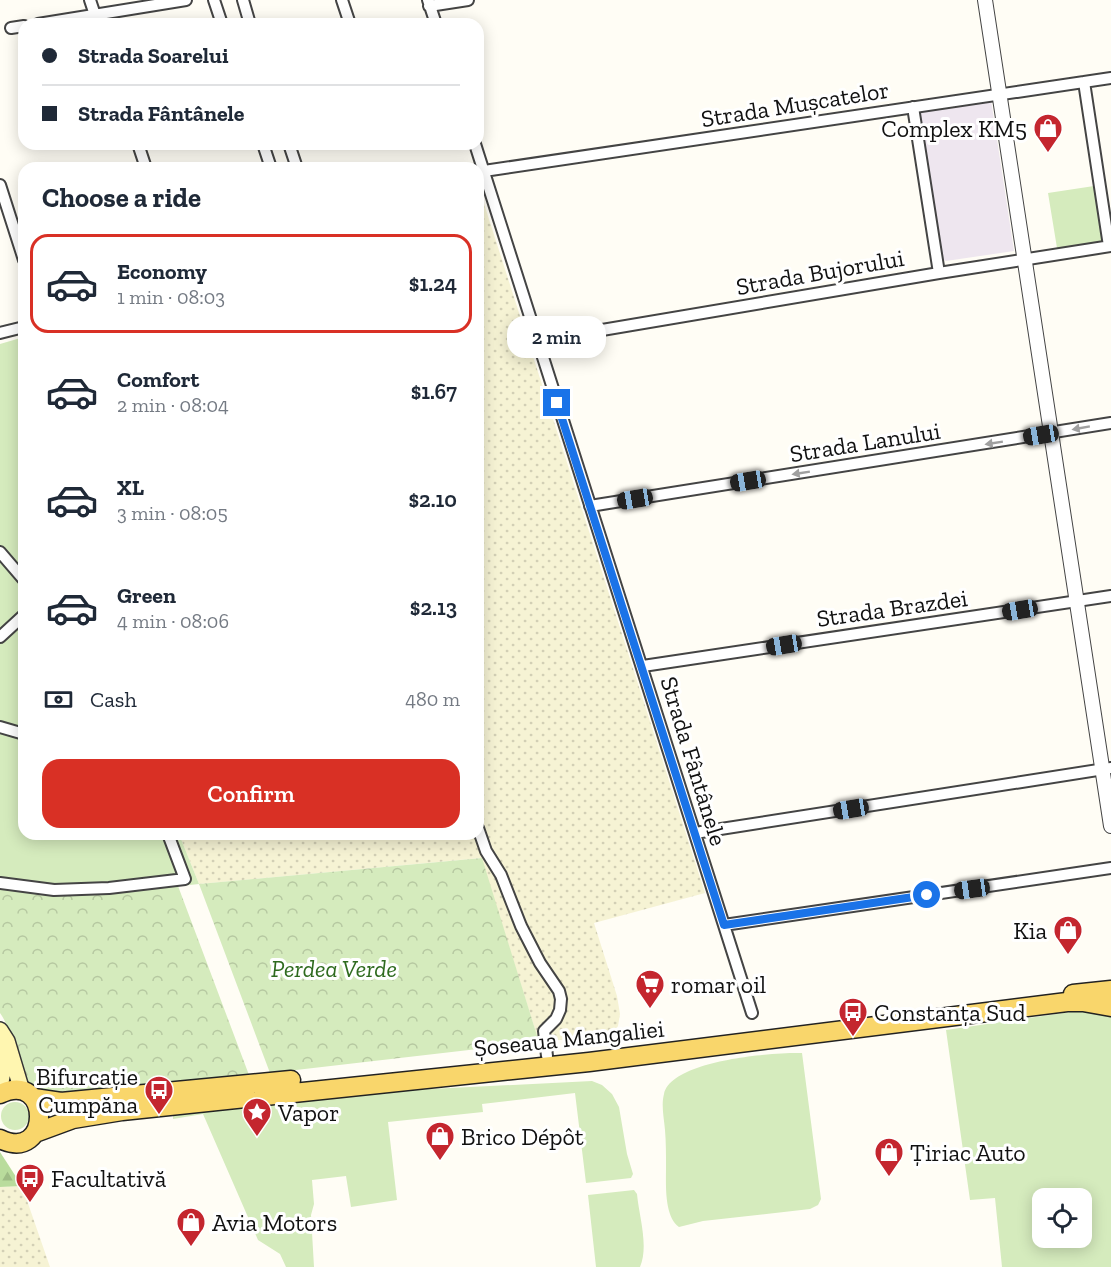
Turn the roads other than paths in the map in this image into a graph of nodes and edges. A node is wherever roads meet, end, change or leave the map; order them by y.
1 (90, 0) edge
2 (186, 0) edge
3 (214, 0) edge
4 (243, 0) edge
5 (342, 0) edge
6 (468, 0) edge
7 (985, 0) edge
8 (429, 3) edge
9 (97, 18) edge
10 (102, 18) edge
11 (220, 18) edge
12 (248, 18) edge
13 (348, 18) edge
14 (433, 18) edge
15 (18, 27) edge
16 (11, 28) dead end
17 (1111, 78) edge
18 (1084, 82) junction
19 (999, 93) junction
20 (913, 107) junction
21 (484, 171) joint
22 (0, 185) edge
23 (18, 241) edge
24 (1110, 246) edge
25 (1024, 259) junction
26 (939, 273) junction
27 (18, 328) edge
28 (0, 333) edge
29 (537, 341) junction
30 (1111, 423) edge
31 (1051, 434) junction
32 (590, 506) junction
33 (0, 552) edge
34 (18, 573) edge
35 (1111, 596) edge
36 (1078, 602) junction
37 (18, 620) edge
38 (0, 637) edge
39 (643, 666) junction
40 (0, 727) edge
41 (18, 732) edge
42 (1107, 769) edge
43 (1111, 826) edge
44 (695, 833) junction
45 (170, 840) edge
46 (482, 840) edge
47 (1111, 868) edge
48 (0, 883) edge
49 (724, 925) junction
50 (1111, 990) edge
51 (1111, 1007) edge
52 (752, 1013) dead end
53 (1, 1032) edge
54 (548, 1056) junction
55 (0, 1088) edge
56 (0, 1094) edge
57 (28, 1095) junction
58 (35, 1133) junction
59 (0, 1139) edge

1 - 9 street
2 - 10 street
3 - 11 street
4 - 12 street
5 - 13 street
6 - 8 street
7 - 19 street
8 - 14 street
15 - 16 street
17 - 18 street, Strada Mușcatelor
18 - 19 street, Strada Mușcatelor
18 - 24 street
19 - 20 street, Strada Mușcatelor
19 - 25 street
20 - 21 street, Strada Mușcatelor
20 - 26 street
21 - 29 street, Strada Fântânele
22 - 23 street
24 - 25 street, Strada Bujorului
25 - 26 street, Strada Bujorului
25 - 31 street
26 - 29 street, Strada Bujorului
27 - 28 street
29 - 32 street, Strada Fântânele
30 -> 31 street, Strada Lanului
31 -> 32 street, Strada Lanului
31 - 36 street
32 - 39 street, Strada Fântânele
33 - 34 street
35 - 36 street, Strada Brazdei
36 - 39 street, Strada Brazdei
36 - 42 street
37 - 38 street
39 - 44 street, Strada Fântânele
40 - 41 street
42 - 43 street
42 - 44 street
44 - 49 street, Strada Fântânele
45 - 48 street
46 - 54 street
47 - 49 street
49 - 52 street, Strada Fântânele
50 - 54 main road, Șoseaua Mangaliei
51 - 58 main road, Șoseaua Mangaliei
53 - 55 main road
53 - 57 main road
54 - 57 main road, Șoseaua Mangaliei
56 - 57 main road, Șoseaua Mangaliei
57 - 58 main road
58 - 59 main road, Șoseaua Mangaliei

